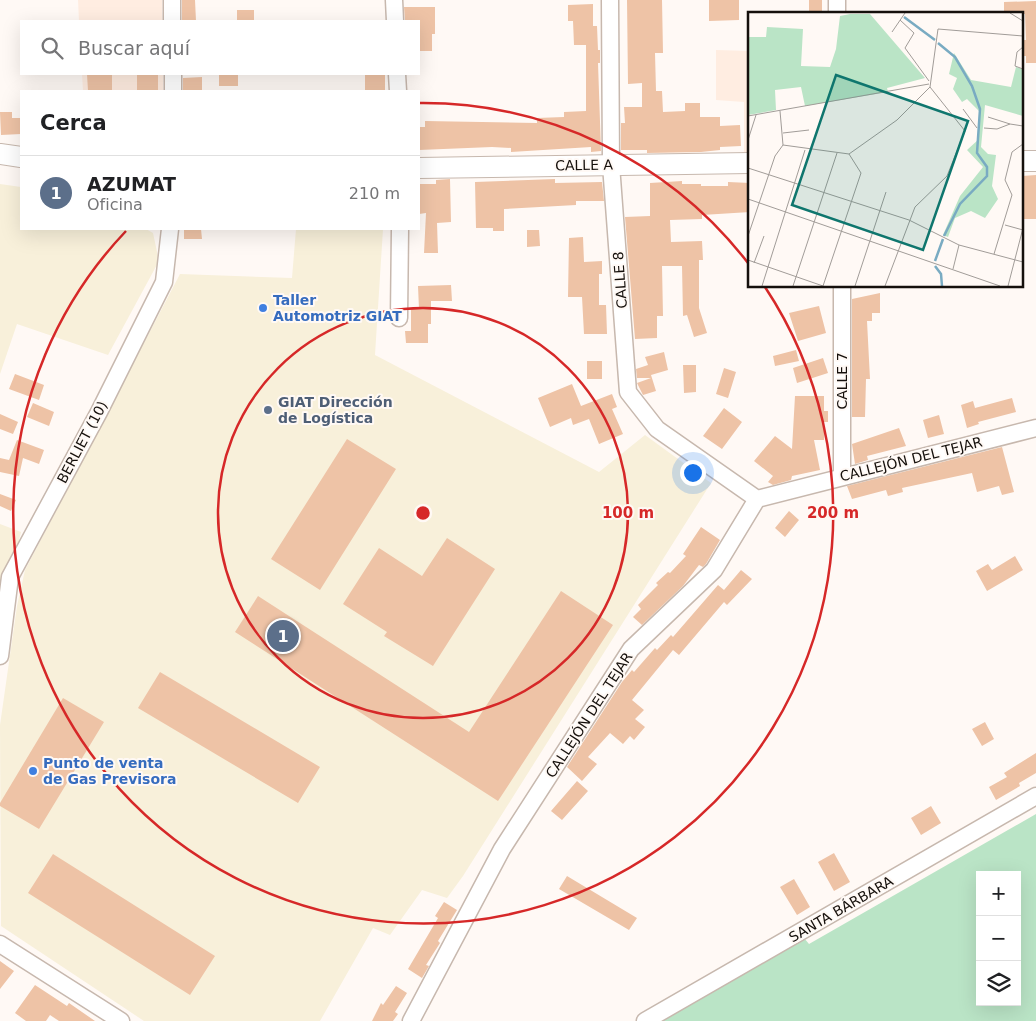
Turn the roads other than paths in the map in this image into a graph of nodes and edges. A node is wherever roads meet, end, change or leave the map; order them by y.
1 (172, 0) edge
2 (394, 0) edge
3 (610, 0) edge
4 (172, 20) edge
5 (395, 20) edge
6 (173, 75) edge
7 (397, 75) edge
8 (173, 90) edge
9 (398, 90) edge
10 (0, 154) edge
11 (20, 157) edge
12 (748, 162) edge
13 (611, 165) junction
14 (420, 168) edge
15 (170, 230) edge
16 (400, 230) edge
17 (842, 288) edge
18 (399, 318) dead end
19 (1036, 428) edge
20 (842, 476) junction
21 (756, 500) junction
22 (0, 656) edge
23 (1036, 796) edge
24 (0, 944) edge
25 (121, 1021) edge
26 (411, 1021) edge
27 (645, 1021) edge

1 - 4 street
2 - 5 street
3 - 13 street, CALLE 8
6 - 8 street
7 - 9 street
10 - 11 street
12 - 13 street, CALLE A
13 - 14 street, CALLE A
13 - 21 street, CALLE 8
15 - 22 street, BERLIET (10)
16 - 18 street
17 - 20 street, CALLE 7
19 - 20 street, CALLEJÓN DEL TEJAR
20 - 21 street, CALLEJÓN DEL TEJAR
21 - 26 street, CALLEJÓN DEL TEJAR
23 - 27 street, SANTA BÁRBARA
24 - 25 street

